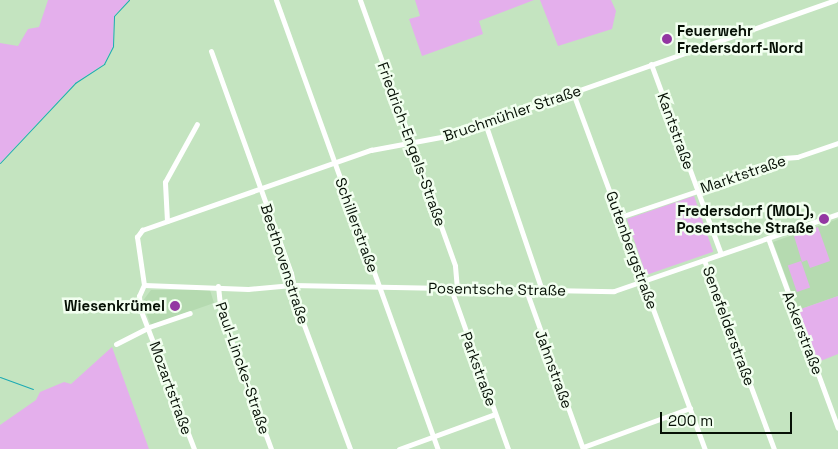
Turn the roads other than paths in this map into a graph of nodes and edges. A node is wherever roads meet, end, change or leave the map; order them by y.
1 (276, 0) edge
2 (360, 0) edge
3 (835, 0) edge
4 (211, 51) dead end
5 (652, 64) junction
6 (573, 92) junction
7 (485, 123) junction
8 (197, 124) dead end
9 (411, 142) junction
10 (838, 143) edge
11 (334, 163) junction
12 (260, 190) junction
13 (696, 190) junction
14 (838, 214) edge
15 (620, 217) junction
16 (167, 221) junction
17 (768, 238) junction
18 (721, 254) junction
19 (704, 260) junction
20 (643, 281) junction
21 (144, 285) junction
22 (218, 286) junction
23 (292, 286) junction
24 (380, 287) junction
25 (454, 289) junction
26 (526, 290) junction
27 (542, 290) junction
28 (190, 313) dead end
29 (149, 327) junction
30 (116, 344) dead end
31 (690, 408) junction
32 (496, 414) junction
33 (838, 428) edge
34 (433, 437) junction
35 (583, 448) edge
36 (194, 449) edge
37 (271, 449) edge
38 (350, 449) edge
39 (398, 449) edge
40 (438, 449) edge
41 (508, 449) edge
42 (705, 449) edge
43 (774, 449) edge

1 - 11 street, Schillerstraße
2 - 9 street, Friedrich-Engels-Straße
3 - 5 street, Bruchmühler Straße
4 - 12 street, Beethovenstraße
5 - 6 street, Bruchmühler Straße
5 - 13 street, Kantstraße
6 - 7 street, Bruchmühler Straße
6 - 15 street, Gutenbergstraße
7 - 9 street, Bruchmühler Straße
7 - 27 street
8 - 16 street
9 - 11 street, Bruchmühler Straße
9 - 25 street, Friedrich-Engels-Straße
10 - 13 street, Marktstraße
11 - 12 street, Bruchmühler Straße
11 - 24 street, Schillerstraße
12 - 16 street, Bruchmühler Straße
12 - 23 street, Beethovenstraße
13 - 15 street, Marktstraße
13 - 18 street, Kantstraße
14 - 17 street, Posentsche Straße
15 - 20 street, Gutenbergstraße
16 - 21 street, Bruchmühler Straße
17 - 18 street, Posentsche Straße
17 - 33 street, Ackerstraße
18 - 19 street, Posentsche Straße
19 - 20 street, Posentsche Straße
19 - 43 street, Senefelderstraße
20 - 27 street, Posentsche Straße
20 - 31 street, Gutenbergstraße
21 - 22 street, Posentsche Straße
21 - 29 street, Bruchmühler Straße
22 - 23 street, Posentsche Straße
22 - 37 street, Paul-Lincke-Straße
23 - 24 street, Posentsche Straße
23 - 38 street, Beethovenstraße
24 - 25 street, Posentsche Straße
24 - 34 street, Schillerstraße
25 - 26 street, Posentsche Straße
25 - 32 street, Parkstraße
26 - 27 street, Posentsche Straße
26 - 35 street, Jahnstraße
28 - 29 street, Mozartstraße
29 - 30 street, Mozartstraße
29 - 36 street, Mozartstraße
31 - 35 street
31 - 42 street, Gutenbergstraße
32 - 34 street
32 - 41 street, Parkstraße
34 - 39 street
34 - 40 street, Schillerstraße

